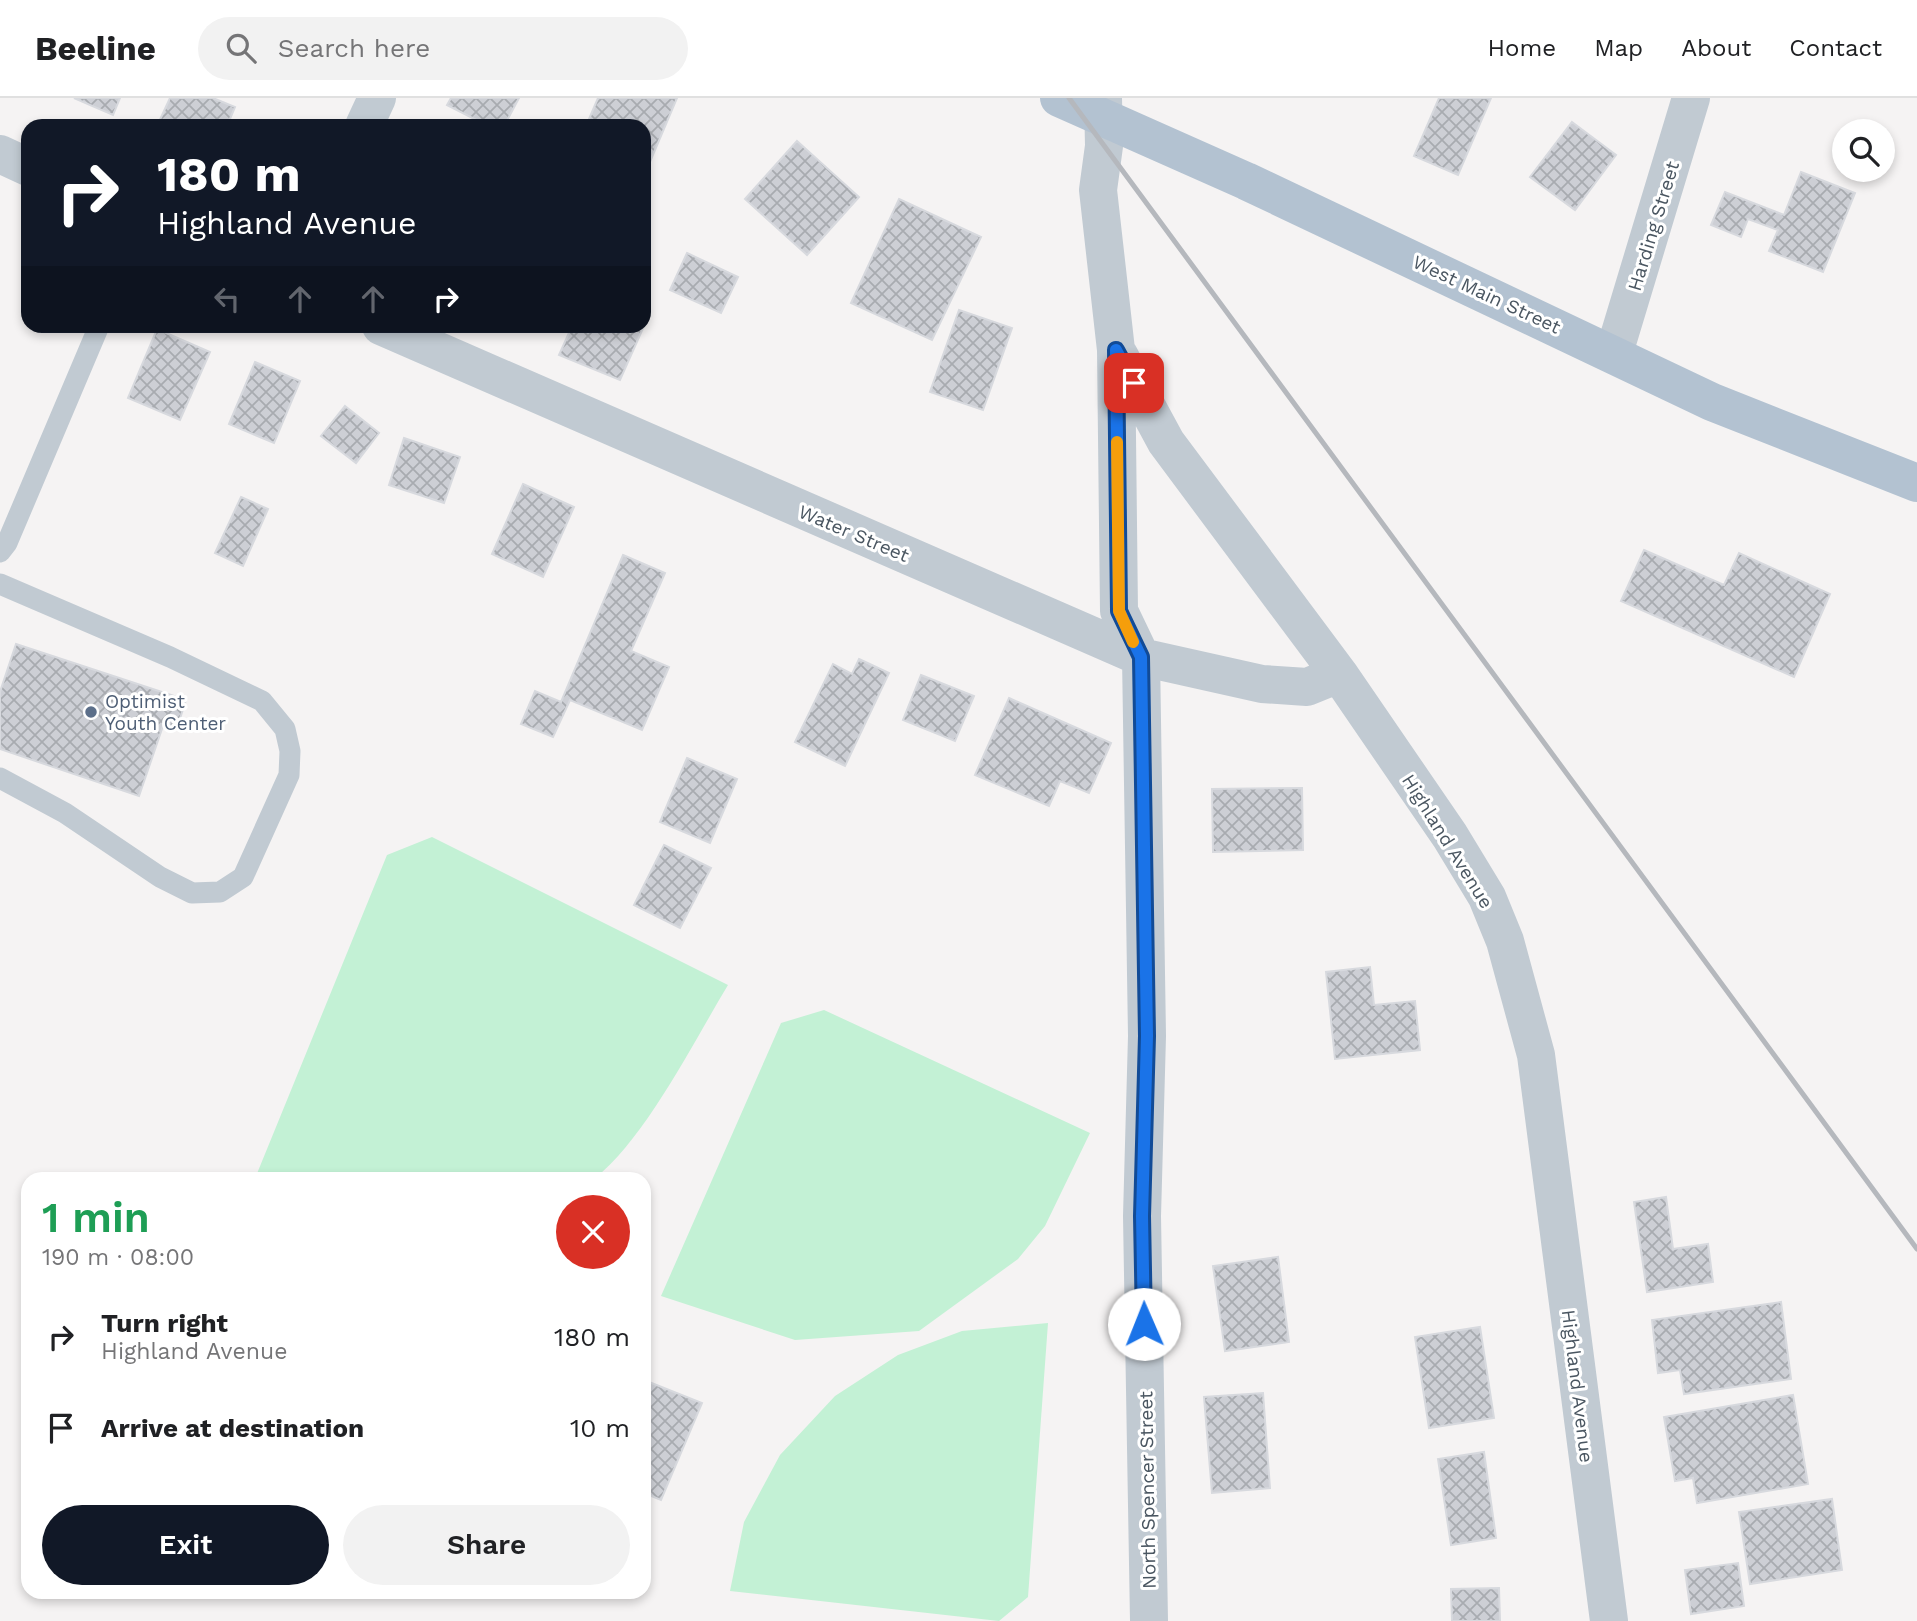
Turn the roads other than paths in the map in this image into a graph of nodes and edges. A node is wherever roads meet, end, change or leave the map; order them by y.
1 (377, 98) edge
2 (1059, 98) edge
3 (1691, 98) edge
4 (1104, 108) edge
5 (367, 119) edge
6 (0, 155) edge
7 (21, 164) edge
8 (96, 333) edge
9 (397, 333) edge
10 (1116, 350) junction
11 (1614, 353) junction
12 (1917, 483) edge
13 (0, 552) edge
14 (0, 584) edge
15 (1141, 657) junction
16 (1339, 674) junction
17 (0, 778) edge
18 (1149, 1621) edge
19 (1609, 1621) edge

1 - 5 street
2 - 4 main road, West Main Street
3 - 11 street, Harding Street
4 - 10 street, North Spencer Street
4 - 11 main road, West Main Street
6 - 7 street
8 - 13 lane
9 - 15 street, Water Street
10 - 15 street, North Spencer Street
10 - 16 street, Highland Avenue
11 - 12 main road, West Main Street
14 - 17 lane
15 - 16 street, Water Street
15 - 18 street, North Spencer Street
16 - 19 street, Highland Avenue

